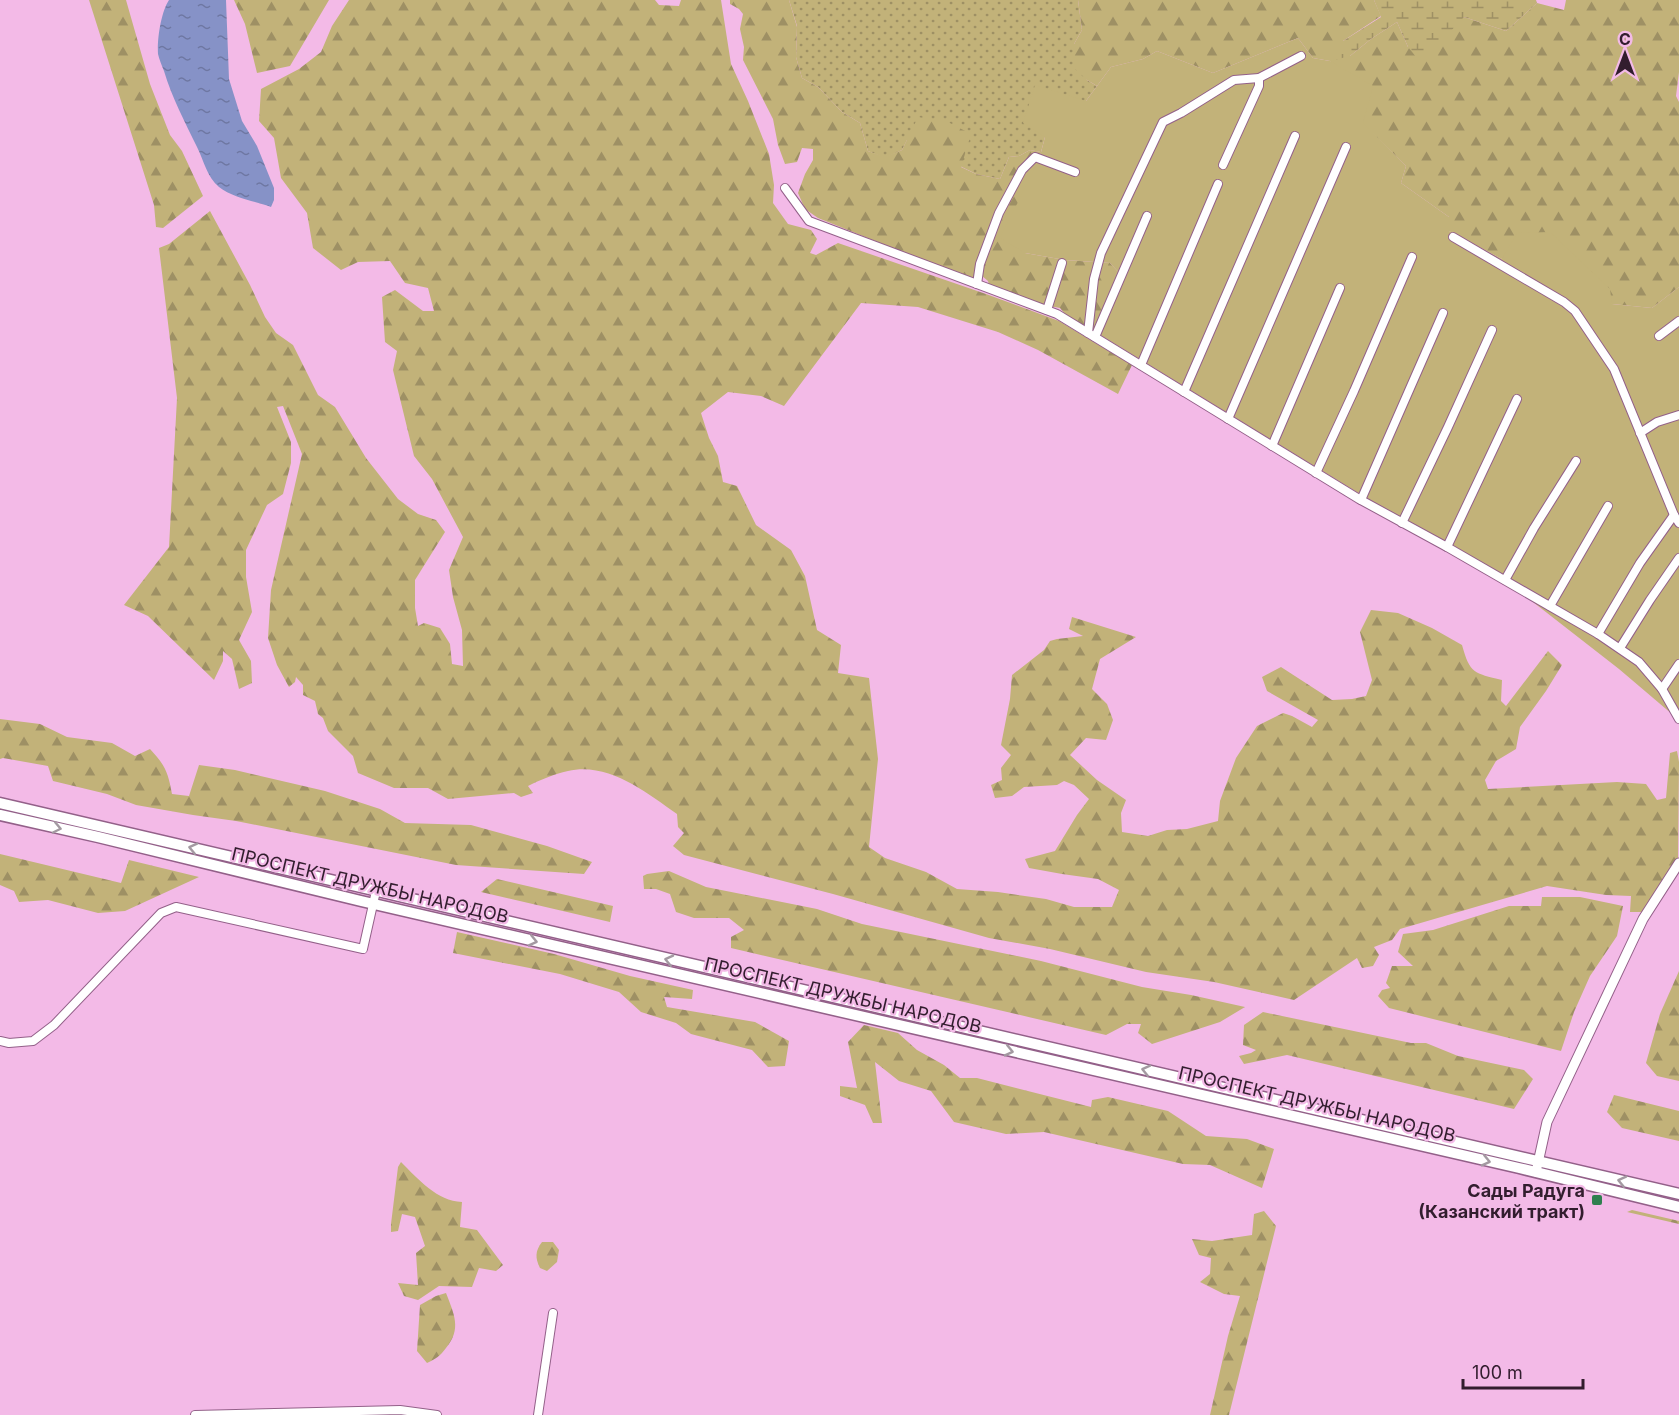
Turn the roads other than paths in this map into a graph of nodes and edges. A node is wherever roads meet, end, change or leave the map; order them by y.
1 (1301, 56) dead end
2 (1259, 78) junction
3 (1295, 136) dead end
4 (1346, 147) dead end
5 (1223, 165) dead end
6 (1074, 172) dead end
7 (1218, 184) dead end
8 (785, 189) dead end
9 (1148, 216) dead end
10 (1453, 237) dead end
11 (1412, 257) dead end
12 (1062, 263) dead end
13 (977, 284) junction
14 (1340, 288) dead end
15 (1047, 310) junction
16 (1443, 313) dead end
17 (1679, 321) edge
18 (1492, 330) dead end
19 (1092, 335) junction
20 (1659, 336) dead end
21 (1141, 365) junction
22 (1184, 392) junction
23 (1517, 399) dead end
24 (1679, 415) edge
25 (1228, 419) junction
26 (1640, 433) junction
27 (1272, 446) junction
28 (1576, 461) dead end
29 (1316, 473) junction
30 (1361, 500) junction
31 (1608, 506) dead end
32 (1674, 515) junction
33 (1402, 523) junction
34 (1679, 523) edge
35 (1447, 547) junction
36 (1679, 558) edge
37 (1505, 580) junction
38 (1550, 606) junction
39 (1598, 634) junction
40 (1620, 648) junction
41 (1679, 664) edge
42 (1662, 689) junction
43 (1679, 719) edge
44 (0, 803) edge
45 (0, 815) edge
46 (1679, 863) edge
47 (376, 891) junction
48 (373, 904) junction
49 (0, 1041) edge
50 (1537, 1167) junction
51 (1679, 1194) edge
52 (1679, 1207) edge
53 (553, 1313) dead end
54 (195, 1415) edge
55 (437, 1415) edge
56 (538, 1415) edge

1 - 2 street
2 - 5 street
2 - 19 street
3 - 22 street
4 - 25 street
6 - 13 street
7 - 21 street
8 - 13 street
9 - 19 street
10 - 26 street
11 - 29 street
12 - 15 street
13 - 15 street
14 - 27 street
15 - 19 street
16 - 30 street
17 - 20 street
18 - 33 street
19 - 21 street
21 - 22 street
22 - 25 street
23 - 35 street
24 - 26 street
25 - 27 street
26 - 32 street
27 - 29 street
28 - 37 street
29 - 30 street
30 - 33 street
31 - 38 street
32 - 34 street
32 - 39 street
33 - 35 street
35 - 37 street
36 - 40 street
37 - 38 street
38 - 39 street
39 - 40 street
40 - 42 street
41 - 42 street
42 - 43 street
47 -> 44 main road, ПРОСПЕКТ ДРУЖБЫ НАРОДОВ
45 -> 48 main road, ПРОСПЕКТ ДРУЖБЫ НАРОДОВ
46 - 50 street
47 - 48 street
50 -> 47 main road, ПРОСПЕКТ ДРУЖБЫ НАРОДОВ
48 - 49 street
48 -> 50 main road, ПРОСПЕКТ ДРУЖБЫ НАРОДОВ
51 -> 50 main road, ПРОСПЕКТ ДРУЖБЫ НАРОДОВ
50 - 52 main road, ПРОСПЕКТ ДРУЖБЫ НАРОДОВ
53 - 56 street
54 - 55 street

